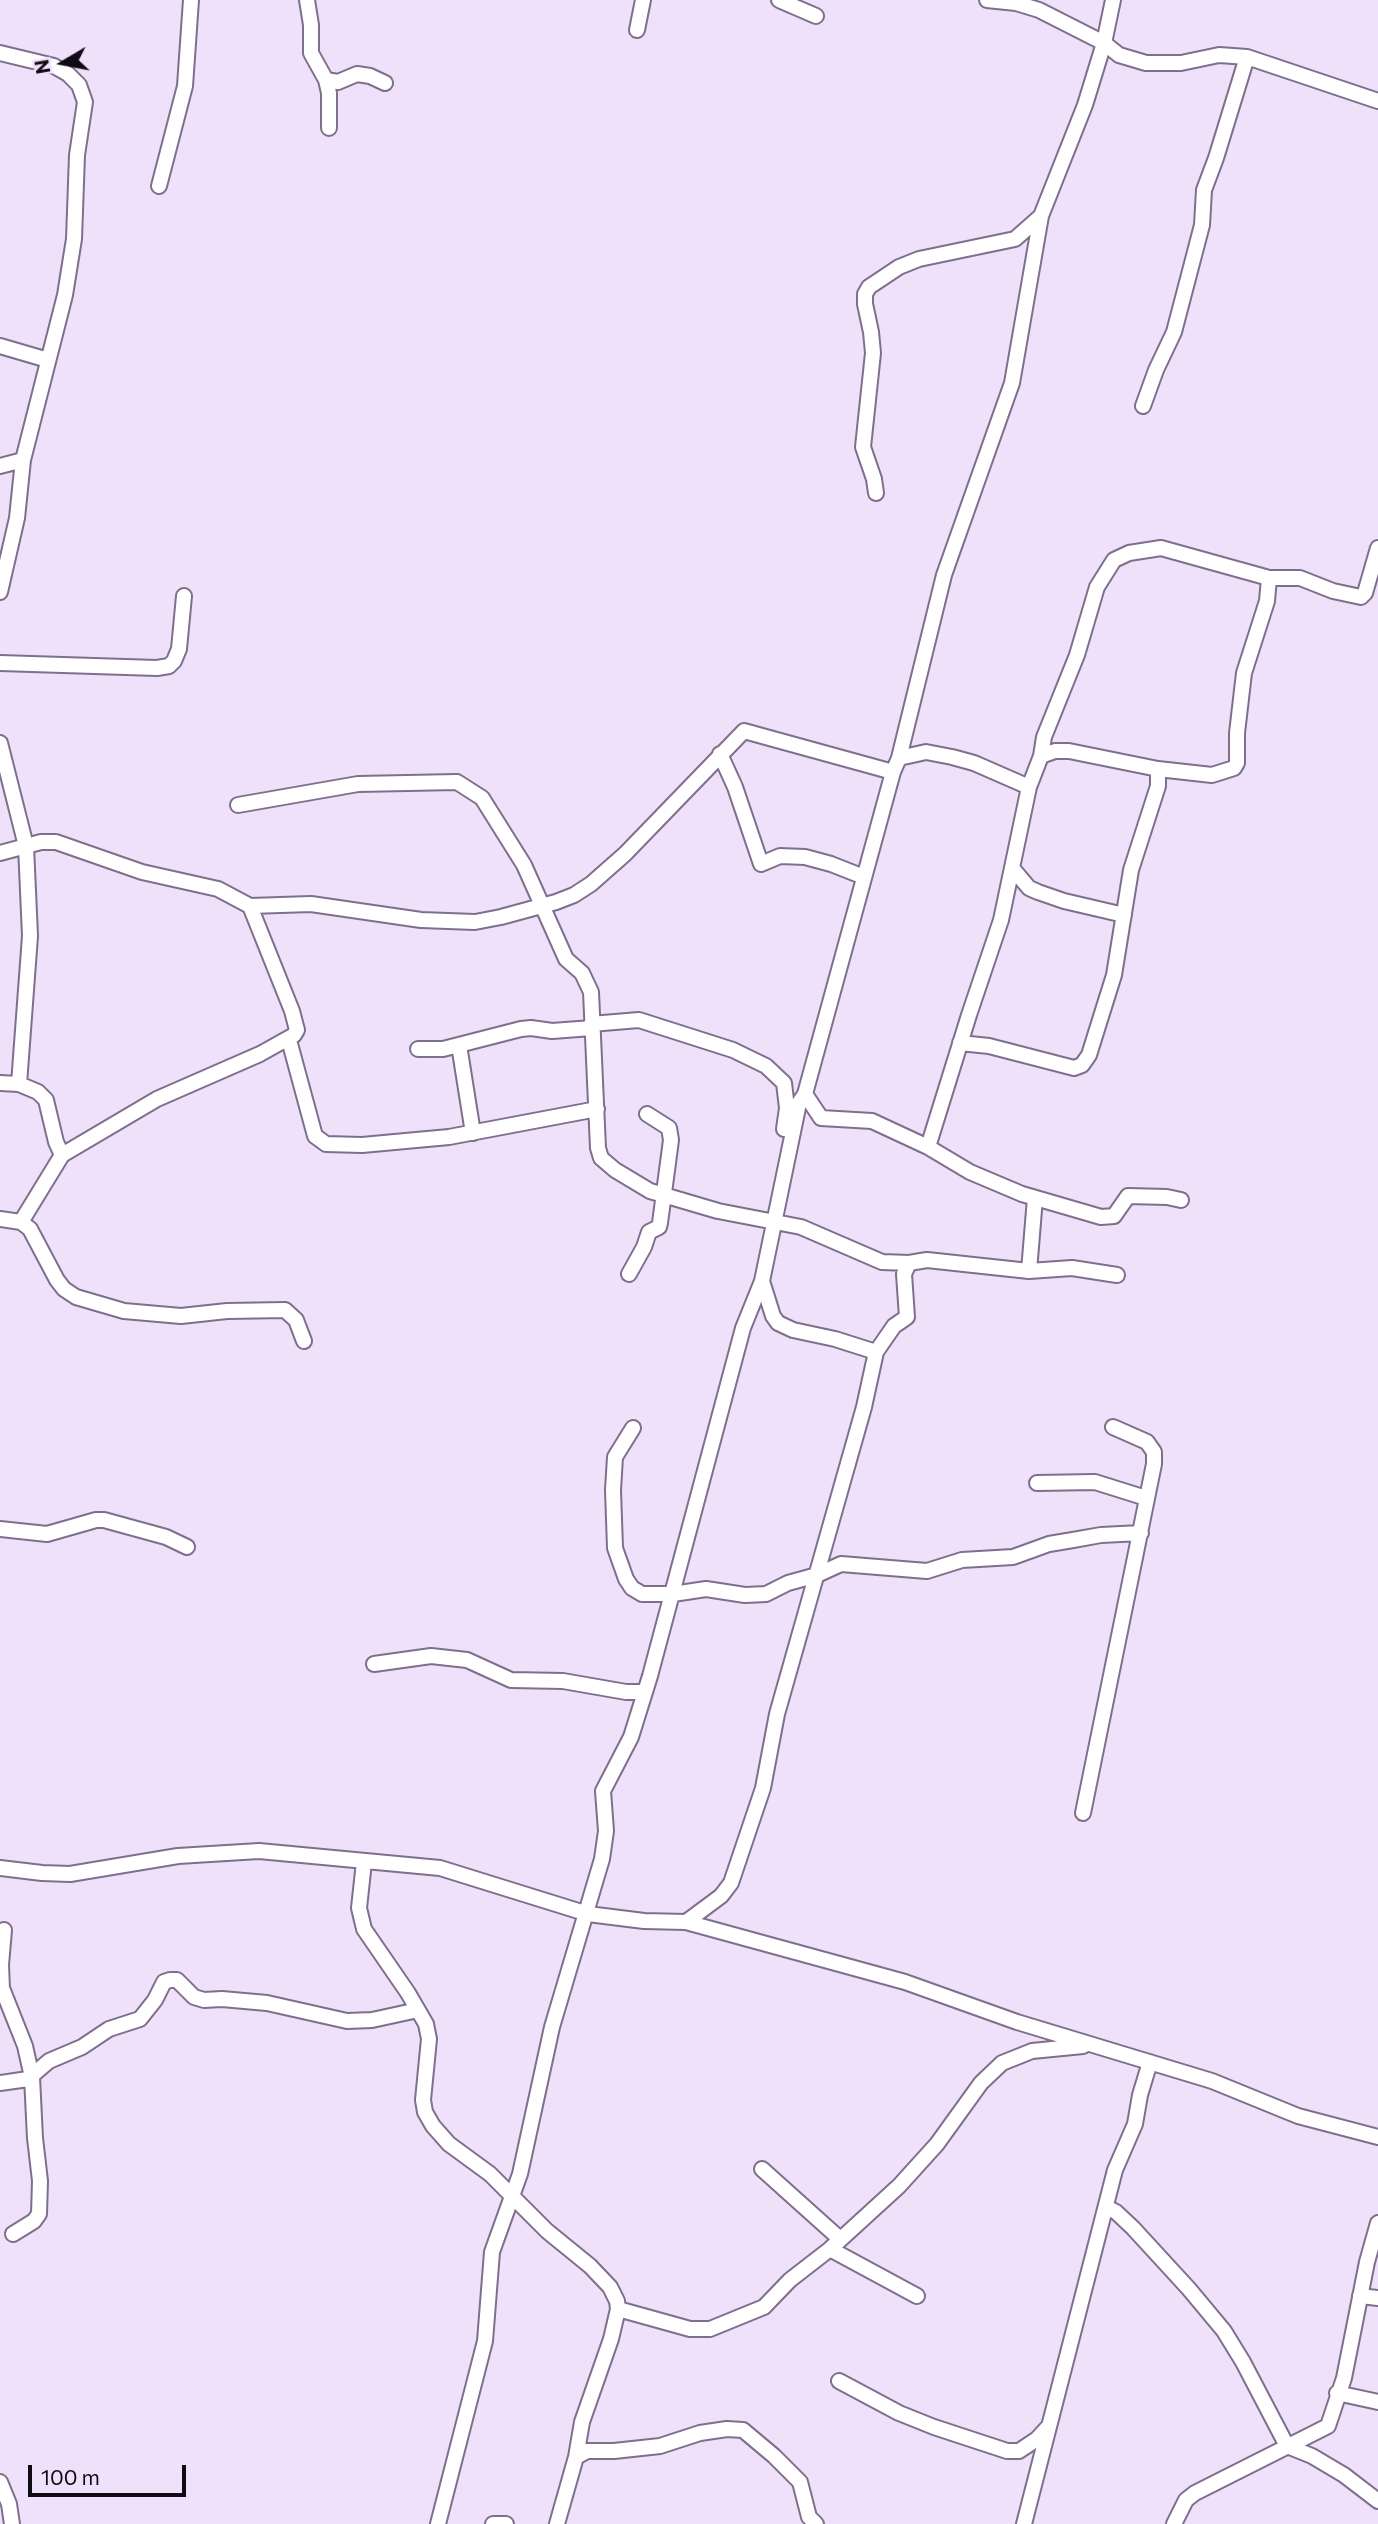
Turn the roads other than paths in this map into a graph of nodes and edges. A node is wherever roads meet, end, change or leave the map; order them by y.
1 (191, 0) edge
2 (307, 0) edge
3 (643, 0) edge
4 (779, 0) edge
5 (987, 0) edge
6 (1113, 0) edge
7 (816, 16) dead end
8 (637, 30) dead end
9 (1104, 43) junction
10 (0, 54) edge
11 (1247, 57) junction
12 (326, 80) junction
13 (385, 83) dead end
14 (1378, 101) edge
15 (330, 128) dead end
16 (159, 186) dead end
17 (1041, 216) junction
18 (0, 346) edge
19 (48, 360) junction
20 (1143, 406) dead end
21 (23, 460) junction
22 (0, 467) edge
23 (876, 493) dead end
24 (1378, 548) edge
25 (1269, 578) junction
26 (0, 592) edge
27 (184, 596) dead end
28 (0, 663) edge
29 (0, 743) edge
30 (720, 754) junction
31 (1041, 755) junction
32 (896, 765) junction
33 (1158, 769) junction
34 (1029, 787) junction
35 (238, 805) dead end
36 (26, 846) junction
37 (0, 853) edge
38 (1013, 869) junction
39 (864, 877) junction
40 (250, 906) junction
41 (541, 906) junction
42 (1124, 915) junction
43 (592, 1026) junction
44 (289, 1040) junction
45 (960, 1043) junction
46 (459, 1045) junction
47 (418, 1049) dead end
48 (0, 1083) edge
49 (19, 1084) junction
50 (806, 1094) junction
51 (597, 1109) junction
52 (647, 1114) dead end
53 (472, 1133) junction
54 (928, 1147) junction
55 (62, 1155) junction
56 (664, 1194) junction
57 (1035, 1198) junction
58 (1181, 1200) dead end
59 (0, 1219) edge
60 (21, 1222) junction
61 (771, 1222) junction
62 (909, 1263) junction
63 (1029, 1271) junction
64 (629, 1274) dead end
65 (1116, 1275) dead end
66 (762, 1281) junction
67 (304, 1340) dead end
68 (876, 1352) junction
69 (634, 1427) dead end
70 (1113, 1427) dead end
71 (1037, 1483) dead end
72 (1146, 1498) junction
73 (0, 1529) edge
74 (1141, 1533) junction
75 (187, 1547) dead end
76 (817, 1575) junction
77 (673, 1594) junction
78 (374, 1664) dead end
79 (645, 1692) junction
80 (1083, 1813) dead end
81 (364, 1862) junction
82 (0, 1868) edge
83 (588, 1914) junction
84 (685, 1922) junction
85 (4, 1930) dead end
86 (1, 1986) edge
87 (418, 2010) junction
88 (1091, 2045) junction
89 (1150, 2062) junction
90 (32, 2077) junction
91 (0, 2083) edge
92 (1378, 2137) edge
93 (762, 2169) dead end
94 (511, 2196) junction
95 (1106, 2207) junction
96 (1378, 2223) edge
97 (13, 2234) dead end
98 (835, 2244) junction
99 (917, 2296) dead end
100 (1360, 2296) junction
101 (1378, 2298) edge
102 (618, 2309) junction
103 (839, 2381) dead end
104 (1337, 2393) junction
105 (1378, 2402) edge
106 (1049, 2426) junction
107 (1287, 2446) junction
108 (576, 2457) junction
109 (0, 2482) edge
110 (1378, 2501) edge
111 (12, 2524) edge
112 (438, 2524) edge
113 (493, 2524) edge
114 (506, 2524) edge
115 (557, 2524) edge
116 (816, 2524) edge
117 (1024, 2524) edge
118 (1174, 2524) edge

1 - 16 street
2 - 12 street
3 - 8 street
4 - 7 street
5 - 9 street
6 - 9 street
9 - 11 street
9 - 17 street
10 - 19 street
11 - 14 street
11 - 20 street
12 - 13 street
12 - 15 street
17 - 23 street
17 - 32 street
18 - 19 street
19 - 21 street
21 - 22 street
21 - 26 street
24 - 25 street
25 - 31 street
25 - 33 street
27 - 28 street
29 - 36 street
30 - 32 street
30 - 39 street
30 - 41 street
31 - 33 street
31 - 34 street
32 - 34 street
32 - 39 street
33 - 42 street
34 - 38 street
35 - 41 street
36 - 37 street
36 - 40 street
36 - 49 street
38 - 42 street
38 - 45 street
39 - 50 street
40 - 41 street
40 - 44 street
41 - 43 street
42 - 45 street
43 - 46 street
43 - 51 street
43 - 61 street
44 - 53 street
44 - 55 street
45 - 54 street
46 - 47 street
46 - 53 street
48 - 49 street
49 - 55 street
50 - 54 street
50 - 61 street
51 - 53 street
51 - 56 street
52 - 56 street
54 - 57 street
55 - 60 street
56 - 61 street
56 - 64 street
57 - 58 street
57 - 63 street
59 - 60 street
60 - 67 street
61 - 62 street
61 - 66 street
62 - 63 street
62 - 68 street
63 - 65 street
66 - 68 street
66 - 77 street
68 - 76 street
69 - 77 street
70 - 72 street
71 - 72 street
72 - 74 street
73 - 75 street
74 - 76 street
74 - 80 street
76 - 77 street
76 - 84 street
77 - 79 street
78 - 79 street
79 - 83 street
81 - 82 street
81 - 83 street
81 - 87 street
83 - 84 street
83 - 94 street
84 - 88 street
85 - 86 street
86 - 90 street
87 - 90 street
87 - 94 street
88 - 89 street
88 - 98 street
89 - 92 street
89 - 95 street
90 - 91 street
90 - 97 street
93 - 98 street
94 - 102 street
94 - 112 street
95 - 106 street
95 - 107 street
96 - 100 street
98 - 99 street
98 - 102 street
100 - 101 street
100 - 104 street
102 - 108 street
103 - 106 street
104 - 105 street
104 - 107 street
106 - 117 street
107 - 110 street
107 - 118 street
108 - 115 street
108 - 116 street
109 - 111 street
113 - 114 street

